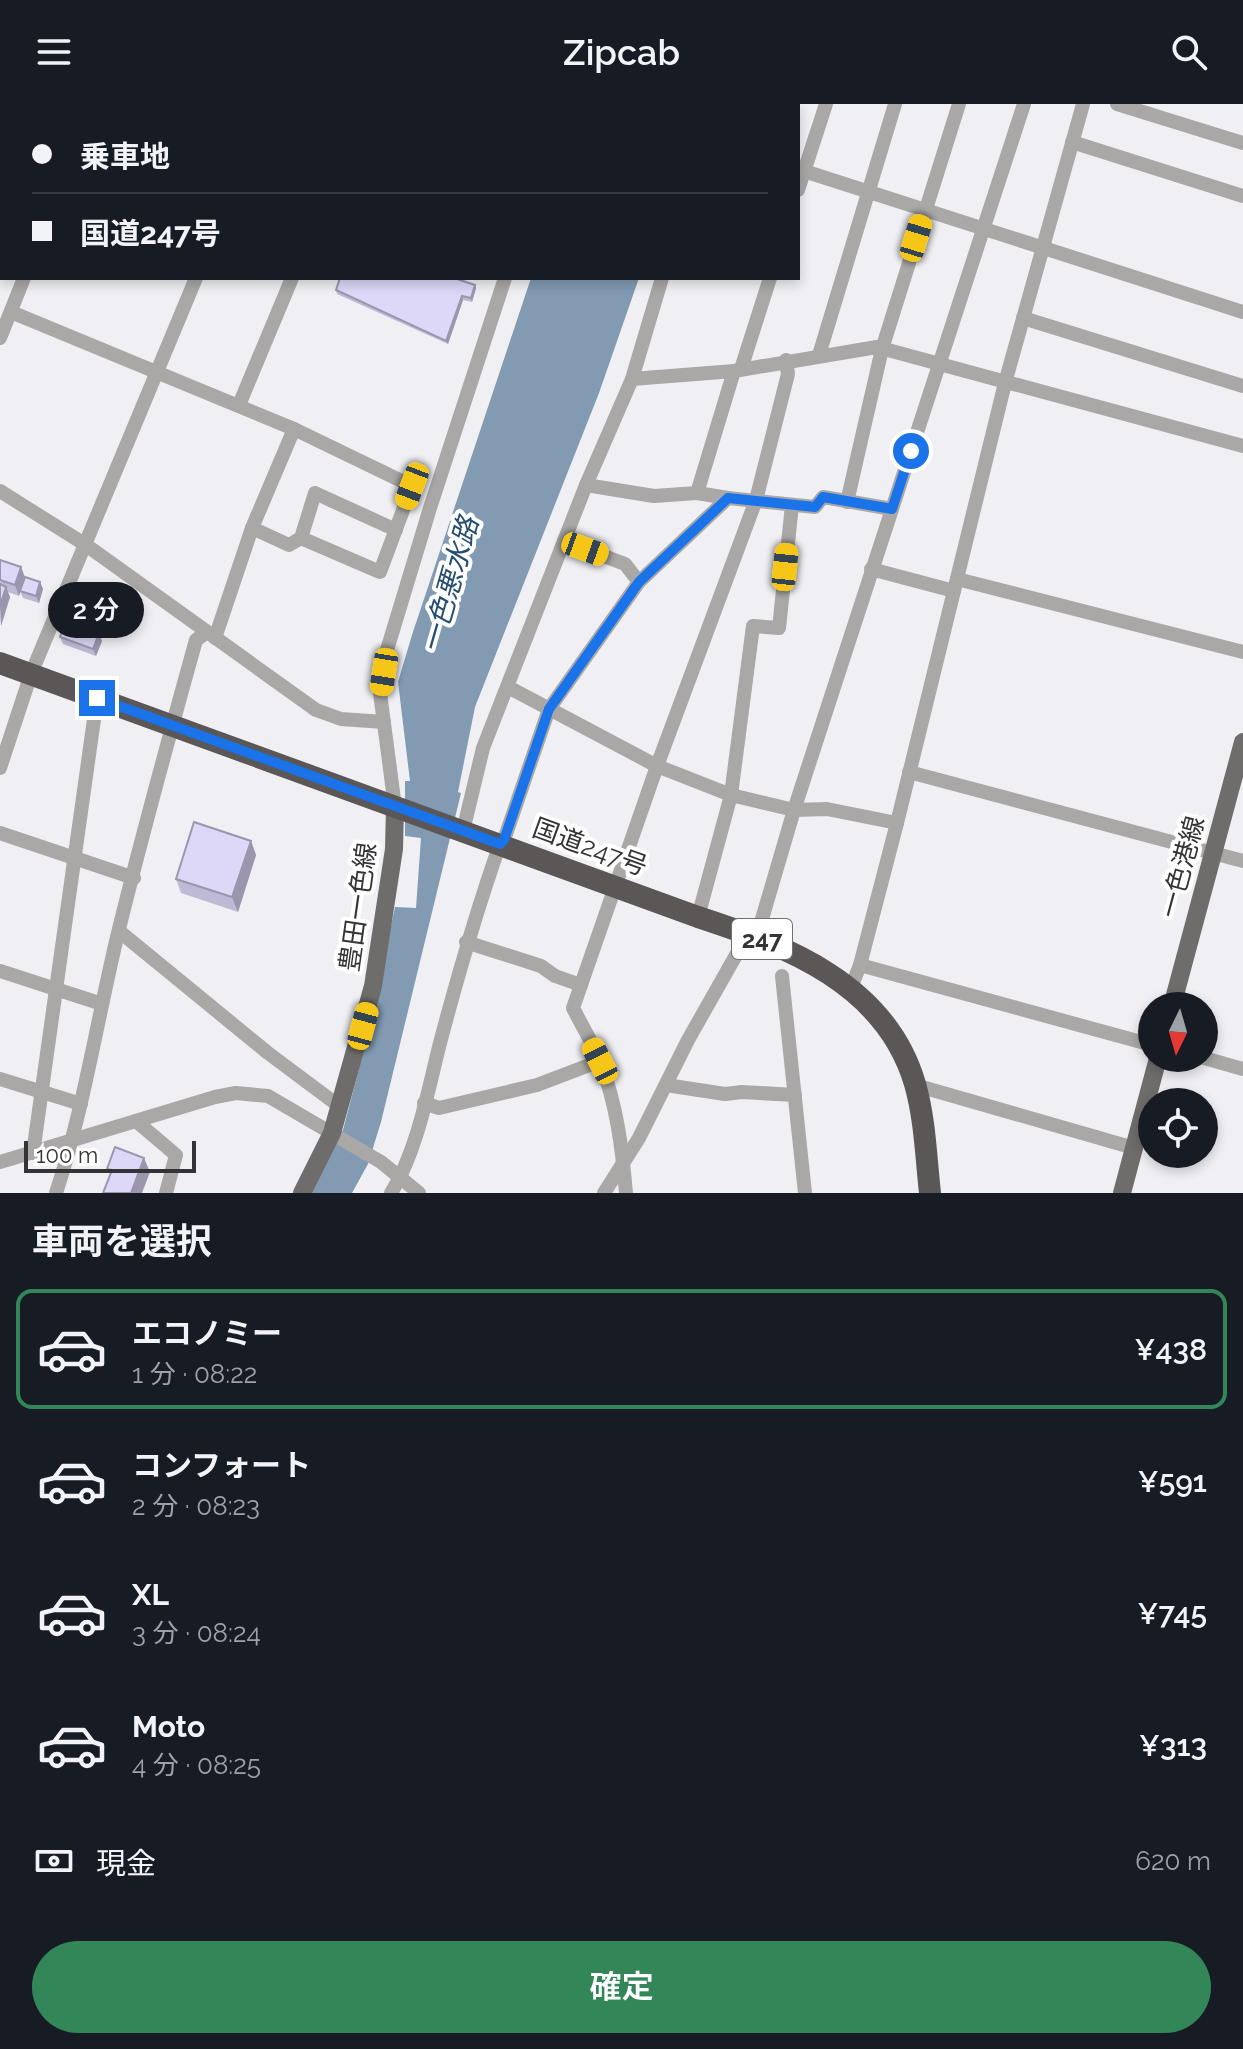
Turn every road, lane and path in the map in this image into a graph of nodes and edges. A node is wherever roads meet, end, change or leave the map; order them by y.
1 (826, 104) edge
2 (895, 104) edge
3 (959, 104) edge
4 (1024, 104) edge
5 (1083, 104) edge
6 (1117, 104) edge
7 (1072, 142) junction
8 (1243, 143) edge
9 (804, 171) junction
10 (800, 184) edge
11 (867, 192) junction
12 (1243, 196) edge
13 (925, 211) junction
14 (983, 229) junction
15 (1042, 249) junction
16 (23, 280) edge
17 (195, 280) edge
18 (291, 280) edge
19 (504, 280) edge
20 (661, 280) edge
21 (769, 280) edge
22 (1243, 312) edge
23 (6, 317) edge
24 (1023, 318) junction
25 (0, 338) edge
26 (882, 349) junction
27 (819, 355) junction
28 (786, 360) junction
29 (939, 365) junction
30 (737, 370) junction
31 (157, 372) junction
32 (632, 379) junction
33 (1005, 383) junction
34 (1243, 386) edge
35 (239, 405) junction
36 (294, 429) junction
37 (1243, 446) edge
38 (586, 485) junction
39 (0, 491) edge
40 (697, 493) junction
41 (728, 498) junction
42 (756, 500) junction
43 (847, 502) junction
44 (792, 505) junction
45 (892, 509) junction
46 (252, 528) junction
47 (396, 530) junction
48 (301, 538) junction
49 (564, 541) junction
50 (86, 545) junction
51 (871, 569) junction
52 (639, 582) junction
53 (955, 585) junction
54 (211, 635) junction
55 (1243, 652) edge
56 (0, 663) edge
57 (31, 674) junction
58 (508, 687) junction
59 (97, 698) junction
60 (549, 709) junction
61 (384, 722) junction
62 (172, 725) junction
63 (1243, 742) edge
64 (657, 766) junction
65 (0, 768) edge
66 (909, 772) junction
67 (731, 795) junction
68 (400, 809) junction
69 (794, 810) junction
70 (897, 823) junction
71 (458, 830) junction
72 (0, 833) edge
73 (500, 844) junction
74 (1213, 853) junction
75 (74, 857) junction
76 (1243, 861) edge
77 (134, 878) junction
78 (614, 886) junction
79 (698, 917) junction
80 (119, 931) junction
81 (757, 936) junction
82 (466, 942) junction
83 (860, 965) junction
84 (0, 971) edge
85 (782, 976) dead end
86 (581, 985) junction
87 (851, 988) junction
88 (54, 990) junction
89 (1176, 992) edge
90 (102, 1004) junction
91 (1138, 1041) edge
92 (600, 1061) junction
93 (1218, 1062) edge
94 (1243, 1069) edge
95 (1154, 1072) edge
96 (0, 1079) edge
97 (666, 1085) junction
98 (915, 1085) junction
99 (40, 1093) junction
100 (795, 1095) junction
101 (424, 1103) junction
102 (81, 1104) junction
103 (339, 1106) junction
104 (136, 1121) junction
105 (335, 1135) junction
106 (73, 1141) junction
107 (1134, 1148) junction
108 (33, 1153) junction
109 (0, 1162) edge
110 (623, 1162) junction
111 (401, 1177) junction
112 (56, 1193) edge
113 (166, 1193) edge
114 (302, 1193) edge
115 (391, 1193) edge
116 (419, 1193) edge
117 (604, 1193) edge
118 (626, 1193) edge
119 (805, 1193) edge
120 (930, 1193) edge
121 (1122, 1193) edge

1 - 9 street
2 - 11 street
3 - 13 street
4 - 14 street
5 - 7 street
6 - 8 street
7 - 12 street
7 - 15 street
9 - 10 street
9 - 11 street
11 - 13 street
11 - 27 street
13 - 14 street
13 - 26 street
14 - 15 street
14 - 29 street
15 - 22 street
15 - 24 street
16 - 23 street
17 - 31 street
18 - 35 street
19 - 61 street
20 - 32 street
21 - 30 street
23 - 25 street
23 - 31 street
24 - 33 street
24 - 34 street
26 - 27 street
26 - 29 street
26 - 43 street
27 - 28 street
28 - 30 street
28 - 42 street
29 - 33 street
29 - 45 street
30 - 32 street
30 - 40 street
31 - 35 street
31 - 50 street
32 - 38 street
33 - 37 street
33 - 53 street
35 - 36 street
36 - 46 street
36 - 47 street
38 - 40 street
38 - 49 street
39 - 50 street
40 - 41 street
41 - 42 street
41 - 52 street
42 - 44 street
42 - 64 street
43 - 44 street
43 - 45 street
44 - 67 street
45 - 51 street
46 - 48 street
46 - 54 street
47 - 48 street
47 - 48 street
49 - 52 street
49 - 58 street
50 - 54 street
50 - 57 street
51 - 53 street
51 - 69 street
52 - 60 street
53 - 55 street
53 - 66 street
54 - 61 street
54 - 62 street
56 - 57 highway, 国道247号 / 247
57 - 59 highway, 国道247号 / 247
57 - 65 street
58 - 60 street
58 - 71 street
59 - 62 highway, 国道247号 / 247
59 - 75 street
60 - 64 street
60 - 73 street
61 - 68 street
62 - 68 highway, 国道247号 / 247
62 - 77 street
63 - 74 main road, 一色港線
64 - 67 street
64 - 78 street
66 - 70 street
66 - 74 street
67 - 69 street
67 - 79 street
68 - 71 highway, 国道247号 / 247
68 - 103 main road, 豊田一色線
69 - 70 street
69 - 81 street
70 - 83 street
71 - 73 highway, 国道247号 / 247
72 - 75 street
73 - 78 highway, 国道247号 / 247
73 - 82 street
74 - 76 street
74 - 89 main road, 一色港線
75 - 77 street
75 - 88 street
77 - 80 street
78 - 79 highway, 国道247号 / 247
78 - 86 street
79 - 81 highway, 国道247号 / 247
80 - 90 street
80 - 103 street
81 - 87 highway, 国道247号 / 247
81 - 97 street
82 - 86 street
82 - 101 street
83 - 87 street
83 - 91 street
84 - 88 street
85 - 100 street
86 - 92 street
87 - 98 highway, 国道247号 / 247
88 - 90 street
88 - 99 street
90 - 102 street
92 - 101 street
92 - 110 street
93 - 94 street
95 - 107 main road
96 - 99 street
97 - 100 street
97 - 110 street
98 - 107 street
98 - 120 highway, 国道247号 / 247
99 - 102 street
99 - 108 street
100 - 119 street
101 - 111 street
102 - 106 street
103 - 105 main road, 豊田一色線
104 - 105 street
104 - 106 street
104 - 113 street
105 - 111 street
105 - 114 main road, 豊田一色線
106 - 108 street
106 - 112 street
107 - 121 main road
108 - 109 street
110 - 117 street
110 - 118 street
111 - 115 street
111 - 116 street

